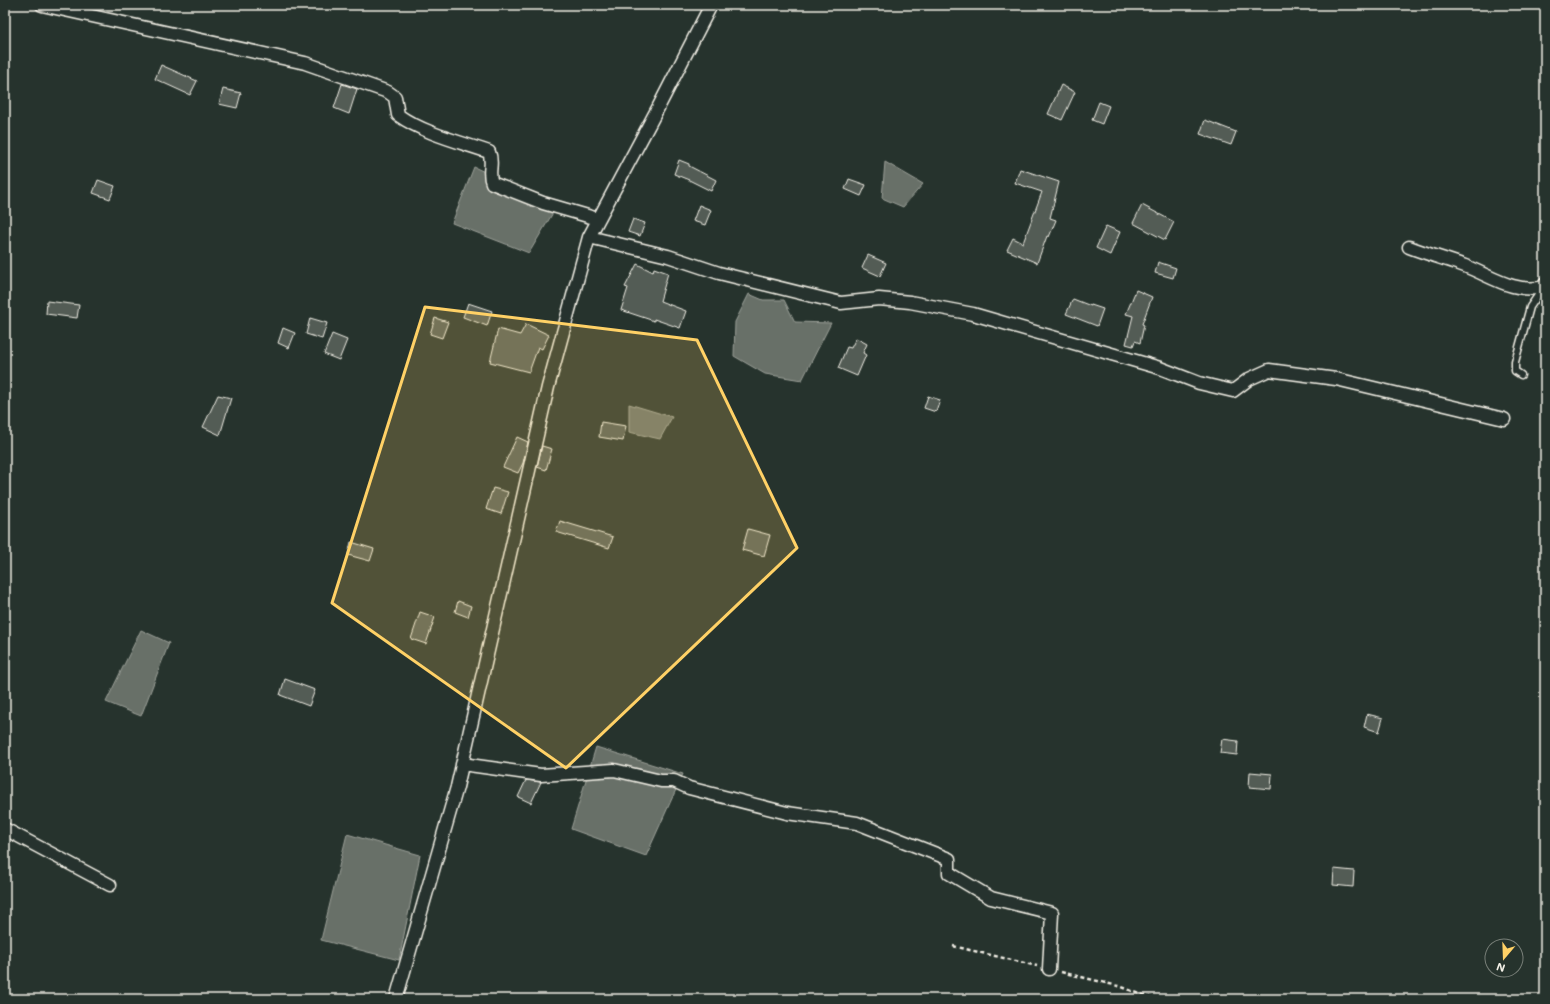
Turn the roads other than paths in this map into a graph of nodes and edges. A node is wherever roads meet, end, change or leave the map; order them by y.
1 (42, 5) edge
2 (710, 5) edge
3 (598, 219) junction
4 (589, 237) junction
5 (1409, 247) dead end
6 (1544, 286) edge
7 (1521, 375) dead end
8 (1504, 419) dead end
9 (462, 764) junction
10 (5, 828) edge
11 (110, 885) dead end
12 (1049, 969) dead end
13 (396, 999) edge

1 - 3 street
2 - 3 street
3 - 4 street
4 - 8 street
4 - 9 street
5 - 6 street
6 - 7 lane
9 - 12 street
9 - 13 street
10 - 11 street

